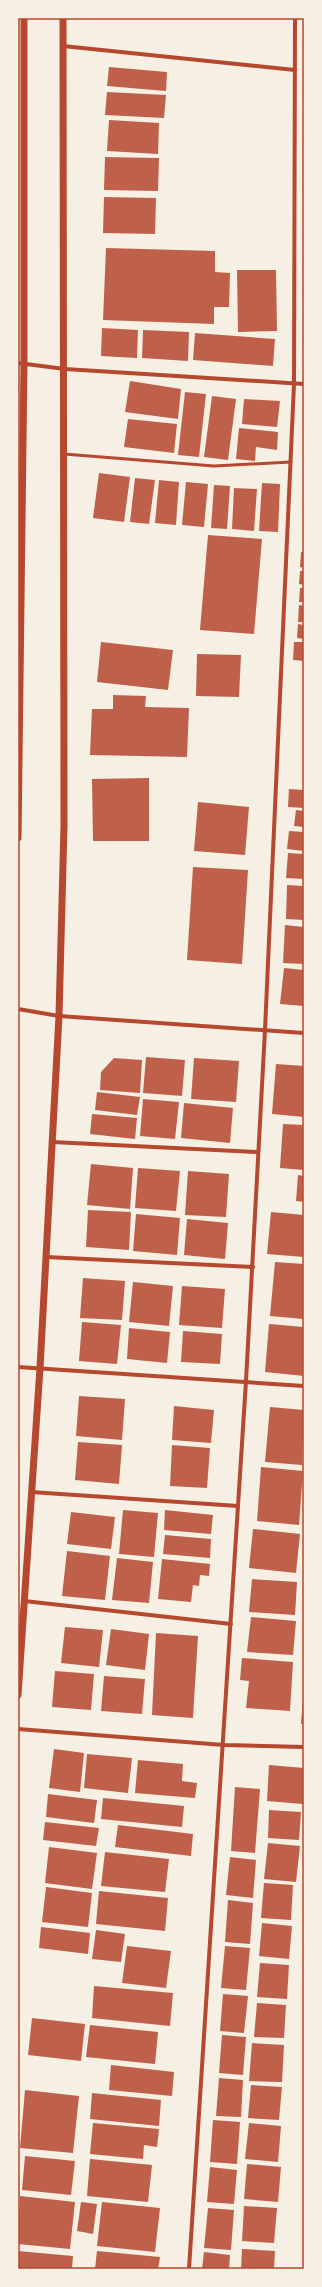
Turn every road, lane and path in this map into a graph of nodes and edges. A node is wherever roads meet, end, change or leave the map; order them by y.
1 (24, 18) edge
2 (63, 18) edge
3 (295, 18) edge
4 (63, 46) junction
5 (295, 70) junction
6 (21, 363) edge
7 (65, 369) junction
8 (294, 384) junction
9 (304, 384) edge
10 (64, 454) junction
11 (291, 462) junction
12 (20, 548) edge
13 (18, 838) edge
14 (18, 1009) edge
15 (59, 1016) junction
16 (265, 1030) junction
17 (304, 1033) edge
18 (52, 1142) junction
19 (258, 1152) junction
20 (46, 1257) junction
21 (253, 1267) junction
22 (18, 1367) edge
23 (40, 1368) junction
24 (246, 1381) junction
25 (304, 1386) edge
26 (31, 1492) junction
27 (238, 1506) junction
28 (24, 1601) junction
29 (231, 1624) junction
30 (18, 1695) edge
31 (18, 1729) edge
32 (224, 1745) junction
33 (304, 1747) edge
34 (189, 2269) edge

1 - 6 street
2 - 4 street
3 - 5 street
4 - 5 street
4 - 7 street
5 - 8 street
6 - 7 street
6 - 12 street
7 - 8 street
7 - 10 street
8 - 9 street
8 - 11 street
10 - 11 lane
10 - 15 street
11 - 16 street
12 - 13 street
14 - 15 street
15 - 16 street
15 - 18 street
16 - 17 street
16 - 19 street
18 - 19 street
18 - 20 street
19 - 21 street
20 - 21 street
20 - 23 street
21 - 24 street
22 - 23 street
23 - 24 street
23 - 26 street
24 - 25 street
24 - 27 street
26 - 27 street
26 - 28 street
27 - 29 street
28 - 29 street
28 - 30 street
29 - 32 street
31 - 32 street
32 - 33 street
32 - 34 street

